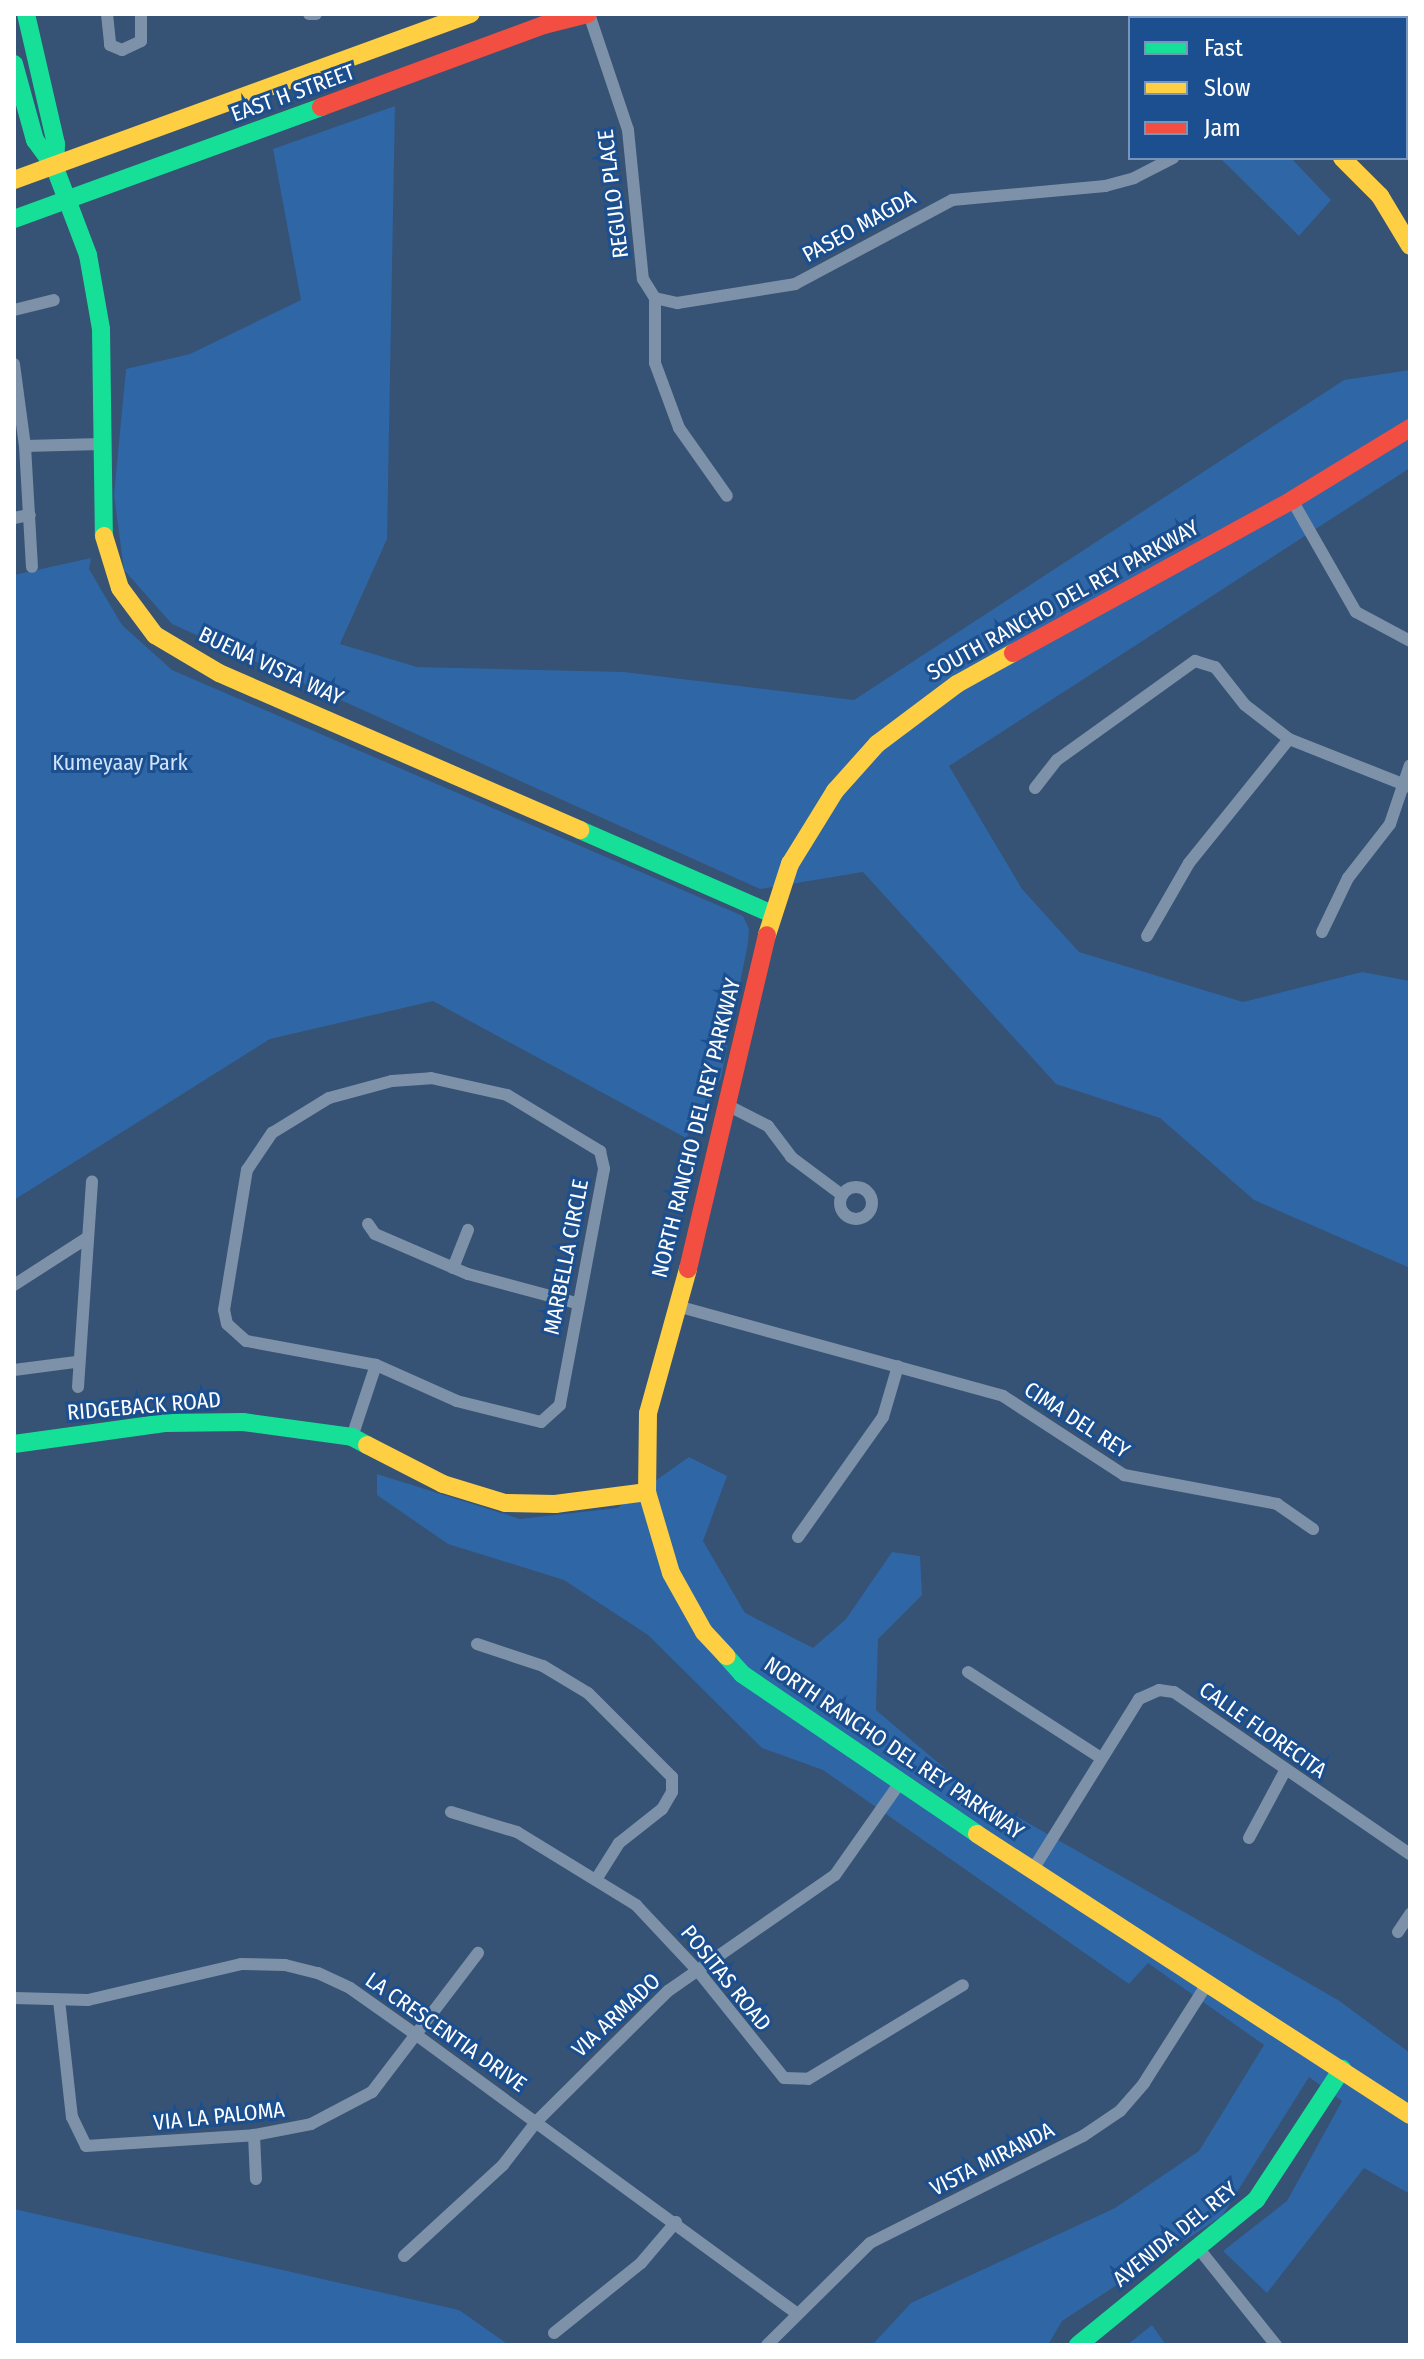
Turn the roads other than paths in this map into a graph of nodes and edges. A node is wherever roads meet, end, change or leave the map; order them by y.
1 (26, 14) edge
2 (107, 14) edge
3 (141, 14) edge
4 (309, 14) edge
5 (316, 14) edge
6 (471, 14) edge
7 (588, 14) edge
8 (14, 64) edge
9 (1169, 160) edge
10 (1344, 160) edge
11 (55, 168) junction
12 (14, 180) edge
13 (65, 203) junction
14 (14, 219) edge
15 (1410, 246) edge
16 (655, 298) junction
17 (54, 300) dead end
18 (14, 310) edge
19 (14, 364) edge
20 (1410, 428) edge
21 (101, 444) junction
22 (25, 446) junction
23 (727, 496) dead end
24 (1292, 500) junction
25 (30, 515) junction
26 (14, 518) edge
27 (32, 567) dead end
28 (1410, 641) edge
29 (1289, 739) junction
30 (1410, 765) edge
31 (1406, 785) edge
32 (1035, 788) dead end
33 (772, 914) junction
34 (1322, 932) dead end
35 (1147, 936) dead end
36 (729, 1106) junction
37 (92, 1181) dead end
38 (842, 1195) dead end
39 (368, 1224) dead end
40 (468, 1230) dead end
41 (87, 1238) junction
42 (453, 1268) junction
43 (14, 1285) edge
44 (576, 1303) junction
45 (677, 1306) junction
46 (76, 1362) junction
47 (376, 1365) junction
48 (898, 1366) junction
49 (14, 1370) edge
50 (78, 1387) dead end
51 (352, 1437) junction
52 (14, 1444) edge
53 (647, 1492) junction
54 (1313, 1529) dead end
55 (798, 1537) dead end
56 (477, 1644) dead end
57 (968, 1672) dead end
58 (1101, 1758) junction
59 (1285, 1771) junction
60 (899, 1784) junction
61 (451, 1812) dead end
62 (1249, 1838) dead end
63 (1410, 1854) edge
64 (1032, 1871) junction
65 (597, 1878) junction
66 (1410, 1914) edge
67 (1398, 1932) dead end
68 (478, 1953) dead end
69 (698, 1971) junction
70 (1207, 1984) junction
71 (963, 1985) dead end
72 (14, 1998) edge
73 (59, 2000) junction
74 (415, 2034) junction
75 (1342, 2069) junction
76 (1410, 2115) edge
77 (537, 2121) junction
78 (254, 2135) junction
79 (256, 2179) dead end
80 (676, 2222) junction
81 (1199, 2249) junction
82 (404, 2256) dead end
83 (797, 2314) junction
84 (554, 2333) dead end
85 (767, 2345) edge
86 (1078, 2345) edge
87 (1276, 2345) edge

1 - 11 street, BUENA VISTA WAY
2 - 3 street
4 - 5 street
6 - 11 street, EAST H STREET
7 - 13 street, EAST H STREET
7 - 16 street, REGULO PLACE
8 - 11 street, BUENA VISTA WAY
9 - 16 street, PASEO MAGDA
10 - 15 street
11 - 12 street, EAST H STREET
11 - 13 street, BUENA VISTA WAY
13 - 14 street, EAST H STREET
13 - 21 street, BUENA VISTA WAY
16 - 23 street, REGULO PLACE
17 - 18 street
19 - 22 street
20 - 24 street, SOUTH RANCHO DEL REY PARKWAY
21 - 22 street
21 - 33 street, BUENA VISTA WAY
22 - 25 street
24 - 28 street
24 - 33 street, SOUTH RANCHO DEL REY PARKWAY
25 - 26 street
25 - 27 street
29 - 31 street
29 - 32 street
29 - 35 street
30 - 31 street
31 - 34 street
33 - 36 street, NORTH RANCHO DEL REY PARKWAY
36 - 38 street
36 - 45 street, NORTH RANCHO DEL REY PARKWAY
37 - 41 street
39 - 42 street
40 - 42 street
41 - 43 street
41 - 46 street
42 - 44 street
44 - 47 street, MARBELLA CIRCLE
44 - 47 street, MARBELLA CIRCLE
45 - 48 street, CIMA DEL REY
45 - 53 street, NORTH RANCHO DEL REY PARKWAY
46 - 49 street
46 - 50 street
47 - 51 street
48 - 54 street, CIMA DEL REY
48 - 55 street
51 - 52 street, RIDGEBACK ROAD
51 - 53 street, RIDGEBACK ROAD
53 - 60 street, NORTH RANCHO DEL REY PARKWAY
56 - 65 street
57 - 58 street
58 - 59 street, CALLE FLORECITA
58 - 64 street, CALLE FLORECITA
59 - 62 street
59 - 63 street, CALLE FLORECITA
60 - 64 street, NORTH RANCHO DEL REY PARKWAY
60 - 69 street, VIA ARMADO
61 - 65 street, POSITAS ROAD
64 - 70 street, NORTH RANCHO DEL REY PARKWAY
65 - 69 street, POSITAS ROAD
66 - 67 street
68 - 74 street, VIA LA PALOMA
69 - 71 street, POSITAS ROAD
69 - 77 street, VIA ARMADO
70 - 75 street, NORTH RANCHO DEL REY PARKWAY
70 - 83 street, VISTA MIRANDA
72 - 73 street, LA CRESCENTIA DRIVE
73 - 74 street, LA CRESCENTIA DRIVE
73 - 78 street, VIA LA PALOMA
74 - 77 street, LA CRESCENTIA DRIVE
74 - 78 street, VIA LA PALOMA
75 - 76 street, NORTH RANCHO DEL REY PARKWAY
75 - 81 street, AVENIDA DEL REY
77 - 80 street, LA CRESCENTIA DRIVE
77 - 82 street, VIA ARMADO
78 - 79 street
80 - 83 street, LA CRESCENTIA DRIVE
80 - 84 street
81 - 86 street, AVENIDA DEL REY
81 - 87 street
83 - 85 street, VISTA MIRANDA

